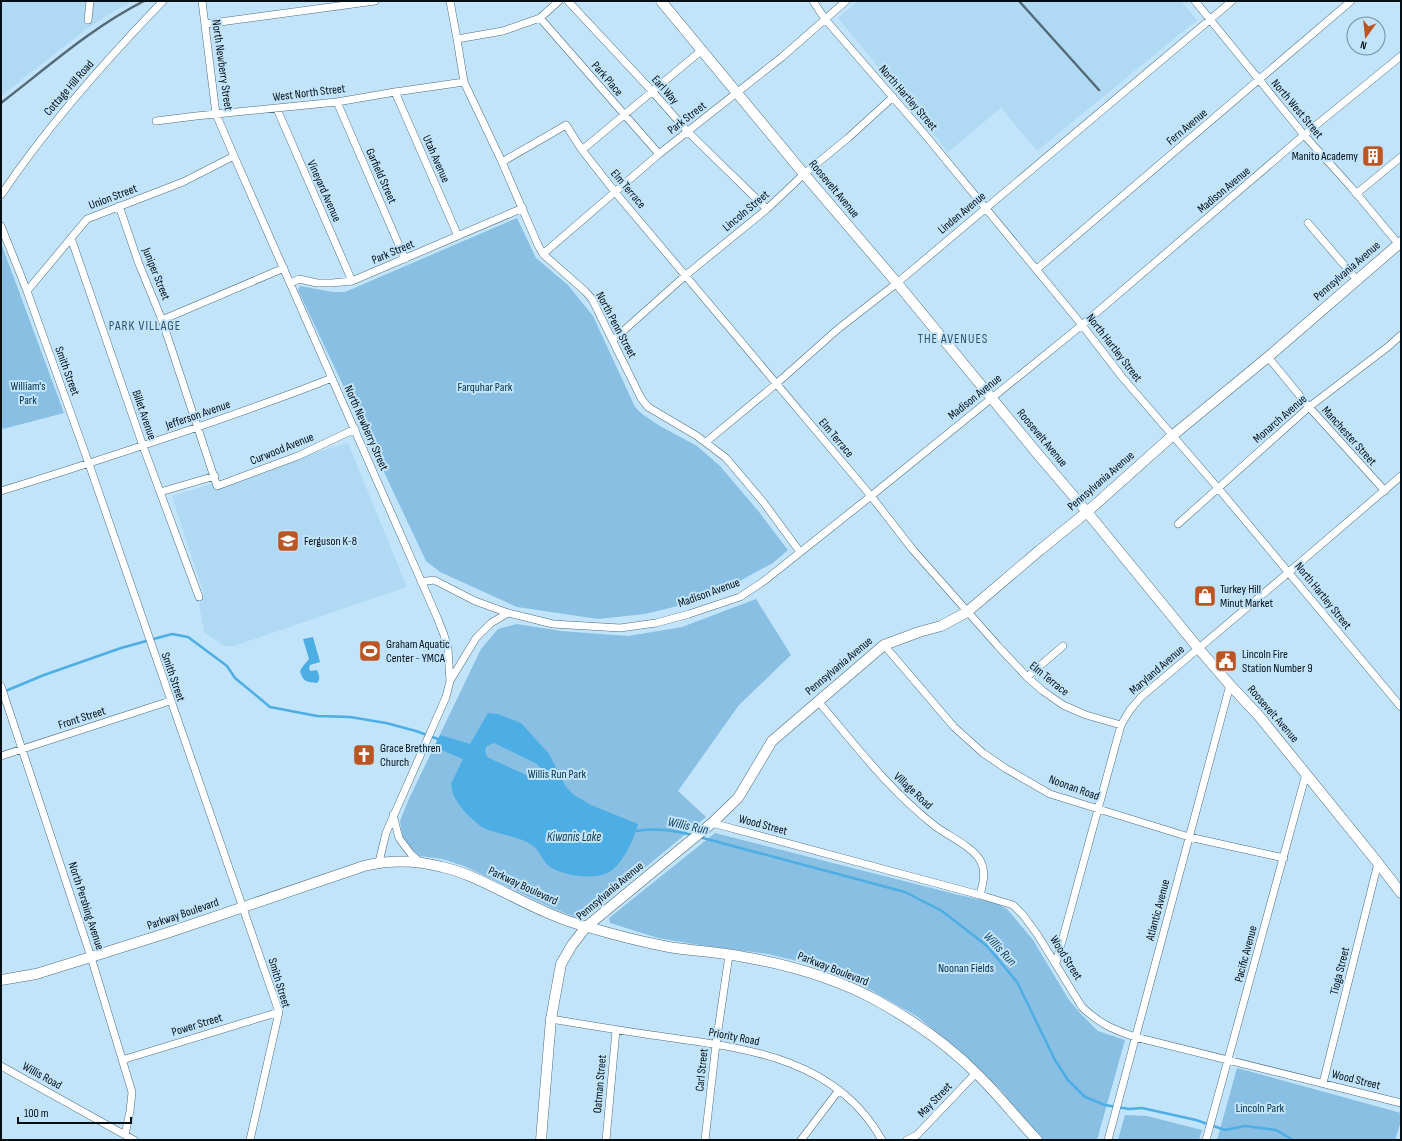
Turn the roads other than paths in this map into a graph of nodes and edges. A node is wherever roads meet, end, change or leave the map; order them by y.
1 (90, 1) edge
2 (163, 1) edge
3 (202, 1) edge
4 (375, 1) edge
5 (450, 1) edge
6 (559, 1) edge
7 (568, 1) edge
8 (661, 1) edge
9 (812, 1) edge
10 (846, 1) edge
11 (1195, 1) edge
12 (1232, 1) edge
13 (1352, 1) edge
14 (540, 18) junction
15 (825, 19) junction
16 (88, 20) dead end
17 (1210, 20) junction
18 (205, 24) junction
19 (458, 39) junction
20 (702, 50) junction
21 (1401, 56) edge
22 (1259, 80) junction
23 (464, 82) junction
24 (652, 91) junction
25 (395, 92) junction
26 (737, 93) junction
27 (893, 97) junction
28 (336, 102) junction
29 (277, 109) junction
30 (216, 114) junction
31 (624, 115) junction
32 (156, 121) dead end
33 (688, 132) junction
34 (1304, 135) junction
35 (582, 150) junction
36 (659, 154) junction
37 (234, 156) junction
38 (1401, 157) edge
39 (502, 162) junction
40 (804, 174) junction
41 (615, 192) junction
42 (1356, 194) junction
43 (1, 195) edge
44 (119, 206) junction
45 (523, 208) junction
46 (986, 208) junction
47 (767, 209) junction
48 (1308, 223) dead end
49 (1, 226) edge
50 (458, 236) junction
51 (71, 238) junction
52 (1400, 244) edge
53 (543, 254) junction
54 (405, 259) junction
55 (284, 268) junction
56 (1037, 269) junction
57 (686, 275) junction
58 (1357, 280) junction
59 (352, 282) junction
60 (291, 283) junction
61 (897, 283) junction
62 (27, 291) junction
63 (162, 320) junction
64 (1082, 324) junction
65 (1401, 335) edge
66 (613, 340) junction
67 (1268, 357) junction
68 (332, 378) junction
69 (776, 384) junction
70 (992, 398) junction
71 (1309, 407) junction
72 (197, 427) junction
73 (355, 429) junction
74 (1172, 436) junction
75 (706, 442) junction
76 (143, 446) junction
77 (89, 464) junction
78 (214, 476) junction
79 (1401, 476) edge
80 (217, 486) joint
81 (1218, 488) junction
82 (1, 490) edge
83 (1385, 491) junction
84 (160, 492) junction
85 (871, 496) junction
86 (1087, 512) junction
87 (1178, 524) dead end
88 (800, 552) junction
89 (1289, 572) junction
90 (421, 582) junction
91 (199, 597) dead end
92 (967, 612) junction
93 (508, 613) junction
94 (884, 645) junction
95 (1063, 646) dead end
96 (1199, 649) junction
97 (1027, 677) junction
98 (450, 682) junction
99 (1, 686) edge
100 (1230, 686) junction
101 (170, 701) junction
102 (818, 701) junction
103 (1401, 707) edge
104 (1121, 725) junction
105 (22, 749) junction
106 (1, 756) edge
107 (1306, 774) junction
108 (1098, 809) junction
109 (393, 815) junction
110 (708, 826) junction
111 (1189, 837) junction
112 (1284, 858) junction
113 (379, 862) junction
114 (420, 862) junction
115 (1378, 863) junction
116 (1401, 893) edge
117 (980, 894) junction
118 (242, 907) junction
119 (586, 927) junction
120 (729, 955) junction
121 (91, 957) junction
122 (1056, 963) junction
123 (1, 980) edge
124 (279, 1012) junction
125 (551, 1019) junction
126 (616, 1030) junction
127 (1135, 1037) junction
128 (716, 1044) junction
129 (122, 1060) junction
130 (1229, 1060) junction
131 (1, 1066) edge
132 (976, 1072) junction
133 (1323, 1084) junction
134 (840, 1090) junction
135 (1401, 1103) edge
136 (124, 1135) junction
137 (134, 1140) edge
138 (250, 1140) edge
139 (541, 1140) edge
140 (606, 1140) edge
141 (706, 1140) edge
142 (801, 1140) edge
143 (882, 1140) edge
144 (907, 1140) edge
145 (1037, 1140) edge
146 (1108, 1140) edge
147 (1206, 1140) edge

1 - 16 street
2 - 43 street, Cottage Hill Road
3 - 18 street, North Newberry Street
4 - 18 street
5 - 19 street, North Penn Street
6 - 14 street
7 - 24 street, Earl Way
8 - 20 street, Roosevelt Avenue
9 - 15 street, North Hartley Street
10 - 15 street, Park Street
11 - 17 street, North West Street
12 - 17 street, Linden Avenue
13 - 22 street, Fern Avenue
14 - 19 street
14 - 31 street, Park Place
15 - 26 street, Park Street
15 - 27 street, North Hartley Street
17 - 22 street, North West Street
17 - 46 street, Linden Avenue
18 - 30 street, North Newberry Street
19 - 23 street, North Penn Street
20 - 24 street
20 - 26 street, Roosevelt Avenue
21 - 34 street, Madison Avenue
22 - 34 street, North West Street
22 - 56 street, Fern Avenue
23 - 25 street, West North Street
23 - 39 street, North Penn Street
24 - 31 street
24 - 33 street, Earl Way
25 - 28 street, West North Street
25 - 50 street, Utah Avenue
26 - 33 street, Park Street
26 - 40 street, Roosevelt Avenue
27 - 40 street, Lincoln Street
27 - 46 street, North Hartley Street
28 - 29 street, West North Street
28 - 54 street, Garfield Street
29 - 30 street, West North Street
29 - 59 street, Vineyard Avenue
30 - 32 street, West North Street
30 - 37 street, North Newberry Street
31 - 35 street
31 - 36 street, Park Place
33 - 36 street, Park Street
33 - 47 street, Earl Way
34 - 42 street, North West Street
34 - 64 street, Madison Avenue
35 - 39 street, Elm Terrace
35 - 41 street, Elm Terrace
36 - 41 street, Park Street
37 - 44 street, Union Street
37 - 55 street, North Newberry Street
38 - 42 street
39 - 45 street, North Penn Street
40 - 47 street, Lincoln Street
40 - 61 street, Roosevelt Avenue
41 - 53 street, Park Street
41 - 57 street, Elm Terrace
42 - 52 street, North West Street
44 - 51 street, Union Street
44 - 63 street, Juniper Street
45 - 50 street, Park Street
45 - 53 street, North Penn Street
46 - 56 street, North Hartley Street
46 - 61 street, Linden Avenue
47 - 57 street, Lincoln Street
48 - 58 street
49 - 62 street, Smith Street
50 - 54 street, Park Street
51 - 62 street, Union Street
51 - 76 street, Billet Avenue
52 - 58 street, Pennsylvania Avenue
53 - 66 street, North Penn Street
54 - 59 street, Park Street
55 - 60 street, North Newberry Street
55 - 63 street
56 - 64 street, North Hartley Street
57 - 66 street, Lincoln Street
57 - 69 street, Elm Terrace
58 - 67 street, Pennsylvania Avenue
59 - 60 street, Park Street
60 - 68 street, North Newberry Street
61 - 69 street, Linden Avenue
61 - 70 street, Roosevelt Avenue
62 - 77 street, Smith Street
63 - 72 street, Juniper Street
64 - 70 street, Madison Avenue
64 - 74 street, North Hartley Street
65 - 71 street, Monarch Avenue
66 - 75 street, North Penn Street
67 - 71 street, Manchester Street
67 - 74 street, Pennsylvania Avenue
68 - 72 street, Jefferson Avenue
68 - 73 street, North Newberry Street
69 - 75 street, Linden Avenue
69 - 85 street, Elm Terrace
70 - 85 street, Madison Avenue
70 - 86 street, Roosevelt Avenue
71 - 81 street, Monarch Avenue
71 - 83 street, Manchester Street
72 - 76 street, Jefferson Avenue
72 - 78 street, Juniper Street
73 - 80 street, Curwood Avenue
73 - 90 street, North Newberry Street
74 - 81 street, North Hartley Street
74 - 86 street, Pennsylvania Avenue
75 - 88 street, North Penn Street
76 - 77 street, Jefferson Avenue
76 - 84 street, Billet Avenue
77 - 82 street, Jefferson Avenue
77 - 101 street, Smith Street
78 - 80 street, Juniper Street
78 - 84 street
79 - 83 street, Maryland Avenue
81 - 87 street, Monarch Avenue
81 - 89 street, North Hartley Street
83 - 89 street, Maryland Avenue
84 - 91 street, Billet Avenue
85 - 88 street, Madison Avenue
85 - 92 street, Elm Terrace
86 - 92 street, Pennsylvania Avenue
86 - 96 street, Roosevelt Avenue
88 - 93 street, Madison Avenue
89 - 96 street, Maryland Avenue
89 - 103 street, North Hartley Street
90 - 93 street, Madison Avenue
90 - 98 street, North Newberry Street
92 - 94 street, Pennsylvania Avenue
92 - 97 street, Elm Terrace
93 - 98 street
94 - 102 street, Pennsylvania Avenue
94 - 108 street, Noonan Road
95 - 97 street
96 - 100 street, Roosevelt Avenue
96 - 104 street, Maryland Avenue
97 - 104 street, Elm Terrace
98 - 109 street, North Newberry Street
99 - 105 street, North Pershing Avenue
100 - 107 street, Roosevelt Avenue
100 - 111 street, Atlantic Avenue
101 - 105 street, Front Street
101 - 118 street, Smith Street
102 - 110 street, Pennsylvania Avenue
102 - 117 street, Village Road
104 - 108 street, Maryland Avenue
105 - 106 street, Front Street
105 - 121 street, North Pershing Avenue
107 - 112 street, Pacific Avenue
107 - 115 street, Roosevelt Avenue
108 - 111 street, Noonan Road
108 - 122 street, Maryland Avenue
109 - 113 street, North Newberry Street
109 - 114 street
110 - 117 street, Wood Street
110 - 119 street, Pennsylvania Avenue
111 - 112 street, Noonan Road
111 - 127 street, Atlantic Avenue
112 - 130 street, Pacific Avenue
113 - 114 street, Parkway Boulevard
113 - 118 street, Parkway Boulevard
114 - 119 street, Parkway Boulevard
115 - 116 street, Roosevelt Avenue
115 - 133 street, Tioga Street
117 - 122 street, Wood Street
118 - 121 street, Parkway Boulevard
118 - 124 street, Smith Street
119 - 120 street, Parkway Boulevard
119 - 125 street, Pennsylvania Avenue
120 - 128 street, Carl Street
120 - 132 street, Parkway Boulevard
121 - 123 street, Parkway Boulevard
121 - 129 street, North Pershing Avenue
122 - 127 street, Wood Street
124 - 129 street, Power Street
124 - 138 street, Smith Street
125 - 126 street, Priority Road
125 - 139 street, Pennsylvania Avenue
126 - 128 street, Priority Road
126 - 140 street, Oatman Street
127 - 130 street, Wood Street
127 - 146 street, Atlantic Avenue
128 - 134 street, Priority Road
128 - 141 street, Carl Street
129 - 136 street, North Pershing Avenue
130 - 133 street, Wood Street
130 - 147 street, Pacific Avenue
131 - 136 street, Willis Road
132 - 144 street, May Street
132 - 145 street, Parkway Boulevard
133 - 135 street, Wood Street
134 - 142 street
134 - 143 street, Priority Road
136 - 137 street, Willis Road

